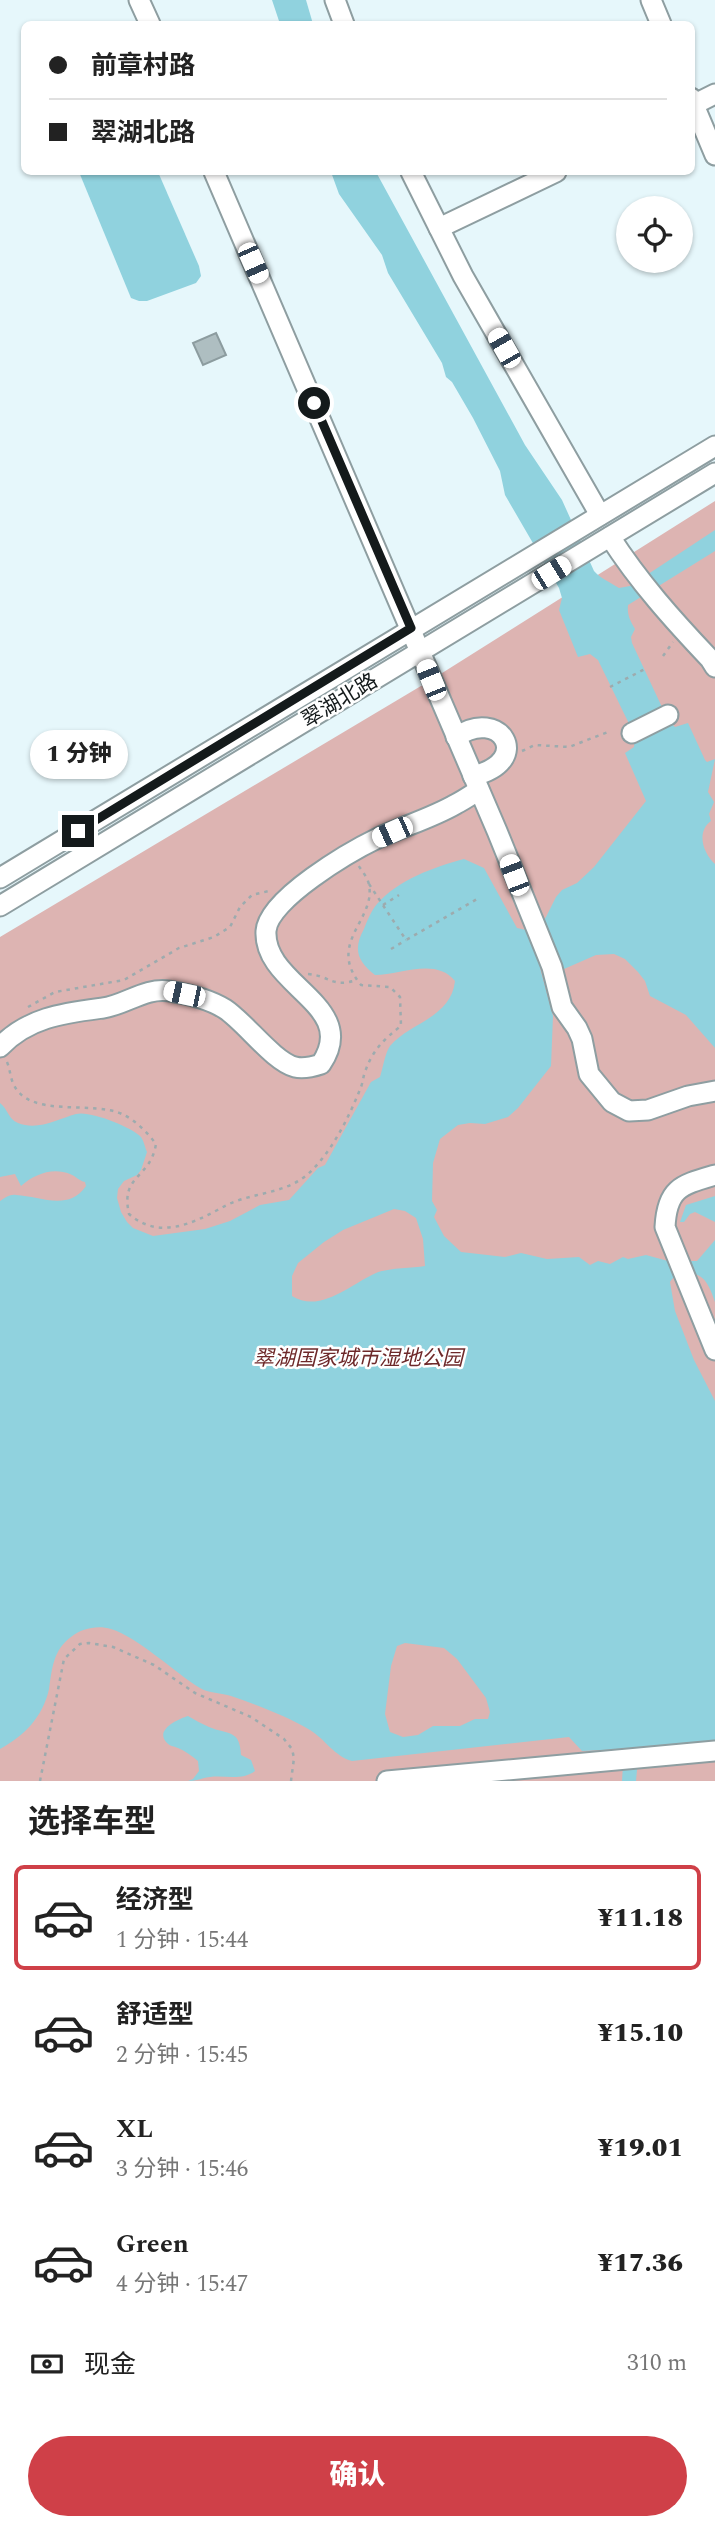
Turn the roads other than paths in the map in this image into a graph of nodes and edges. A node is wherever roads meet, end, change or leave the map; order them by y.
1 (139, 0) edge
2 (335, 0) edge
3 (651, 0) edge
4 (149, 21) edge
5 (343, 21) edge
6 (660, 21) edge
7 (715, 94) edge
8 (695, 102) edge
9 (695, 110) edge
10 (715, 155) edge
11 (215, 175) edge
12 (412, 175) edge
13 (550, 175) edge
14 (439, 228) junction
15 (715, 446) edge
16 (715, 473) edge
17 (600, 515) junction
18 (610, 537) junction
19 (411, 628) junction
20 (420, 652) junction
21 (715, 667) edge
22 (668, 715) dead end
23 (632, 733) dead end
24 (456, 737) junction
25 (476, 783) junction
26 (0, 878) edge
27 (0, 906) edge
28 (0, 1047) edge
29 (715, 1091) edge
30 (715, 1175) edge
31 (715, 1350) edge
32 (715, 1751) edge
33 (387, 1781) edge

1 - 4 street
2 - 5 street
3 - 6 street
7 - 8 street
9 - 10 street
11 - 19 street
12 - 14 street
13 - 14 street
14 - 17 street
15 - 17 street, 翠湖北路
16 - 18 street, 翠湖北路
17 - 19 street, 翠湖北路
18 - 20 street, 翠湖北路
18 - 21 street
19 - 20 street
19 - 26 street, 翠湖北路
20 - 24 street
20 - 27 street, 翠湖北路
22 - 23 street
24 - 25 street
24 - 25 street
25 - 28 street
25 - 29 street
30 - 31 street
32 - 33 street

